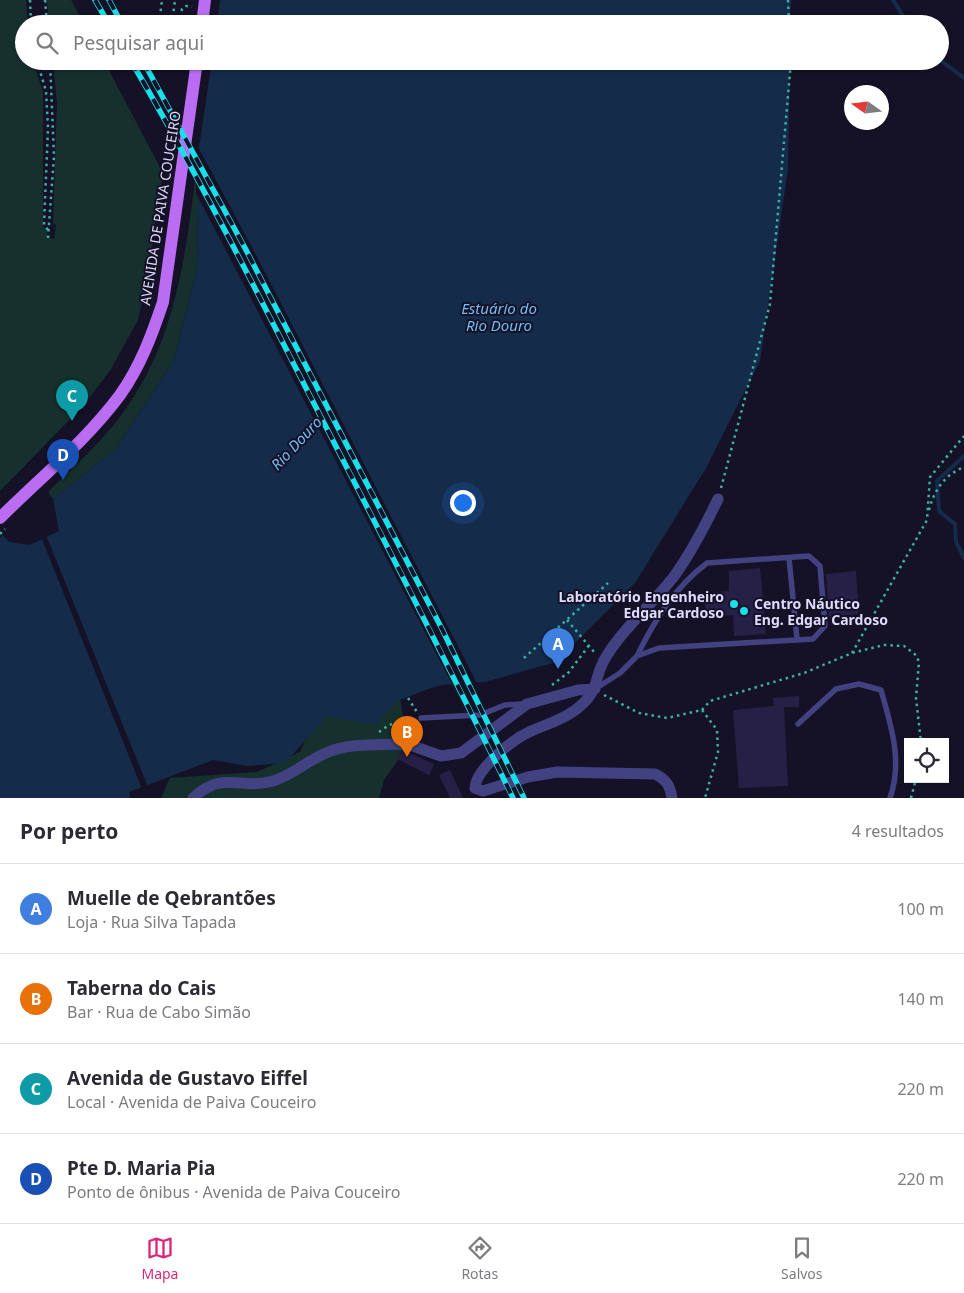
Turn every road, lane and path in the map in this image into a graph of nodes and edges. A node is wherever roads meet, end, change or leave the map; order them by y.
1 (30, 0) edge
2 (45, 0) edge
3 (162, 0) edge
4 (175, 0) edge
5 (788, 0) edge
6 (205, 4) edge
7 (31, 15) edge
8 (46, 15) edge
9 (160, 15) edge
10 (173, 15) edge
11 (182, 15) edge
12 (789, 15) edge
13 (40, 70) edge
14 (50, 70) edge
15 (196, 70) edge
16 (790, 70) edge
17 (49, 231) junction
18 (48, 238) dead end
19 (964, 436) edge
20 (964, 468) edge
21 (718, 499) joint
22 (927, 518) junction
23 (4, 522) edge
24 (0, 534) edge
25 (789, 558) junction
26 (608, 583) dead end
27 (568, 620) junction
28 (797, 639) junction
29 (590, 644) junction
30 (852, 653) junction
31 (638, 656) junction
32 (598, 657) dead end
33 (524, 658) dead end
34 (546, 688) dead end
35 (595, 689) junction
36 (408, 698) dead end
37 (527, 704) junction
38 (702, 710) junction
39 (421, 718) joint
40 (798, 724) dead end
41 (920, 738) edge
42 (915, 783) edge
43 (193, 798) edge
44 (672, 798) edge
45 (705, 798) edge
46 (890, 798) edge
47 (911, 798) edge

1 - 7 path
2 - 8 path
3 - 9 path
4 - 10 path
5 - 12 path
6 - 11 path
13 - 17 path
14 - 17 path
15 - 23 main road, AVENIDA DE PAIVA COUCEIRO
16 - 21 path
17 - 18 path
19 - 22 path
20 - 22 path
21 - 35 street
22 - 30 path
23 - 24 path
25 - 28 lane
25 - 28 lane
25 - 31 lane
26 - 27 path
27 - 29 path
27 - 33 path
28 - 31 lane
29 - 32 path
29 - 34 path
30 - 38 path
30 - 41 path
31 - 35 lane
35 - 37 street
35 - 38 path
35 - 44 street
36 - 39 path
37 - 39 lane
37 - 43 street
38 - 45 path
40 - 46 lane
42 - 47 path

